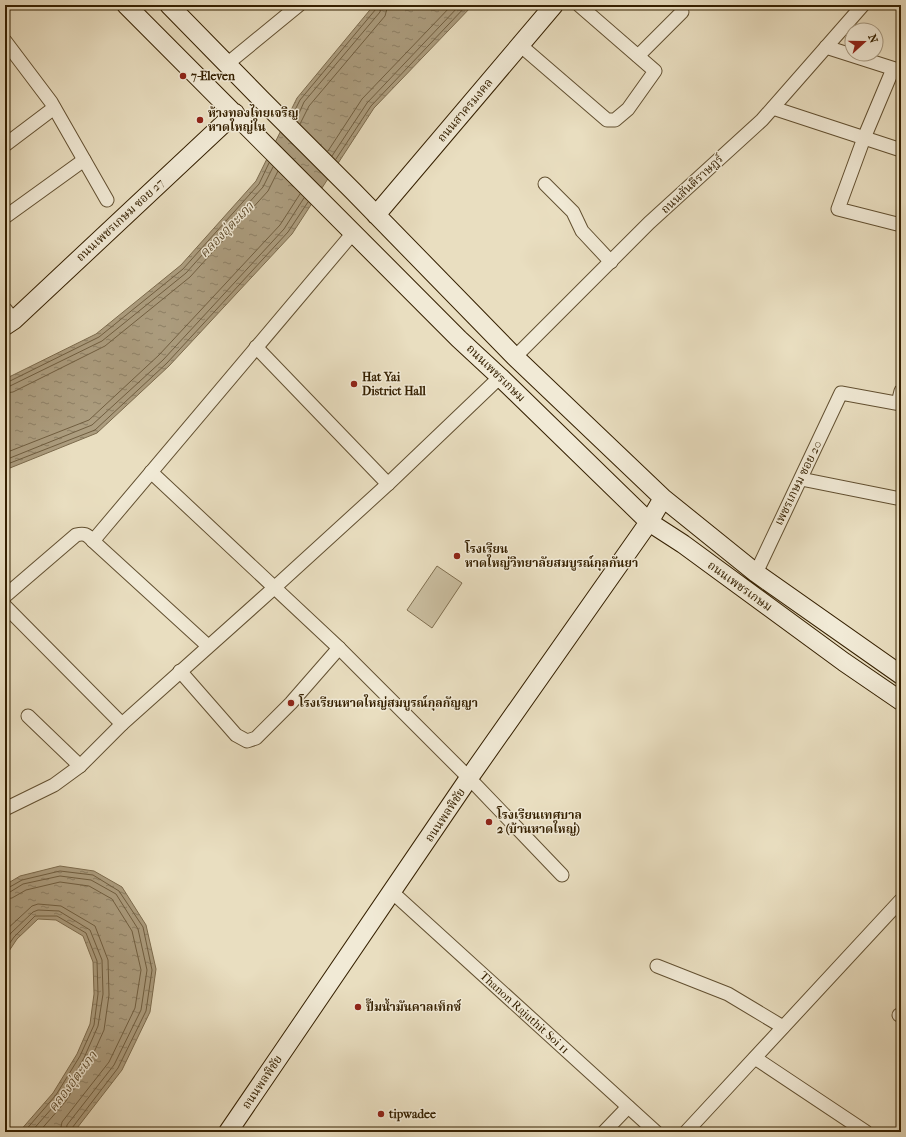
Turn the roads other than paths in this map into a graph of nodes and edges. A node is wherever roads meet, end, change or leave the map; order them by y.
1 (126, 5) edge
2 (169, 5) edge
3 (299, 5) edge
4 (554, 5) edge
5 (579, 5) edge
6 (862, 5) edge
7 (682, 12) dead end
8 (5, 41) edge
9 (520, 45) junction
10 (826, 47) junction
11 (638, 56) junction
12 (227, 64) junction
13 (897, 70) edge
14 (54, 108) junction
15 (773, 108) junction
16 (239, 118) junction
17 (864, 138) junction
18 (5, 145) edge
19 (901, 150) edge
20 (84, 160) junction
21 (545, 184) dead end
22 (107, 200) dead end
23 (376, 215) junction
24 (5, 217) edge
25 (901, 225) edge
26 (353, 233) junction
27 (610, 262) junction
28 (8, 318) edge
29 (256, 347) junction
30 (515, 357) junction
31 (500, 377) junction
32 (900, 399) edge
33 (151, 472) junction
34 (801, 479) junction
35 (388, 484) junction
36 (663, 498) junction
37 (901, 499) edge
38 (649, 522) junction
39 (93, 541) junction
40 (756, 573) junction
41 (274, 588) junction
42 (5, 596) edge
43 (5, 606) edge
44 (208, 646) junction
45 (339, 648) junction
46 (180, 671) junction
47 (901, 675) edge
48 (901, 702) edge
49 (28, 716) dead end
50 (122, 724) junction
51 (80, 766) junction
52 (470, 778) junction
53 (5, 809) edge
54 (562, 875) dead end
55 (392, 892) junction
56 (901, 900) edge
57 (657, 966) dead end
58 (783, 1027) junction
59 (755, 1058) junction
60 (628, 1107) junction
61 (234, 1130) edge
62 (604, 1132) edge
63 (656, 1132) edge
64 (686, 1132) edge
65 (866, 1132) edge

1 - 16 main road, ถนนเพชรเกษม
2 - 12 main road, ถนนเพชรเกษม
3 - 12 street
4 - 9 main road, ถนนสาครมงคล
5 - 11 street
6 - 10 street, ถนนสันติราษฎร์
7 - 11 street
8 - 14 street
9 - 11 street
9 - 23 main road, ถนนสาครมงคล
10 - 13 street
10 - 15 street, ถนนสันติราษฎร์
12 - 23 main road, ถนนเพชรเกษม
13 - 17 street
14 - 18 street
14 - 20 street
15 - 17 street
15 - 27 street, ถนนสันติราษฎร์
16 - 26 main road, ถนนเพชรเกษม
16 - 28 main road, ถนนเพชรเกษม ซอย 27
17 - 19 street
17 - 25 street
20 - 22 street
20 - 24 street
21 - 27 street
23 - 30 main road, ถนนเพชรเกษม
26 - 29 street
26 - 31 main road, ถนนเพชรเกษม
27 - 30 street, ถนนสันติราษฎร์
29 - 33 street
29 - 35 street
30 - 36 main road, ถนนเพชรเกษม
31 - 35 street
31 - 38 main road, ถนนเพชรเกษม
32 - 34 street, เพชรเกษม ซอย 20
33 - 39 street
33 - 41 street
34 - 37 street
34 - 40 street, เพชรเกษม ซอย 20
35 - 41 street
36 - 38 main road, ถนนพลพิชัย
36 - 40 main road, ถนนเพชรเกษม
38 - 48 main road, ถนนเพชรเกษม
38 - 52 main road, ถนนพลพิชัย
39 - 42 street
39 - 44 street
40 - 47 main road, ถนนเพชรเกษม
41 - 44 street
41 - 45 street
43 - 50 street
44 - 46 street
45 - 46 street
45 - 52 street
46 - 50 street
49 - 51 street
50 - 51 street
51 - 53 street
52 - 54 street
52 - 55 main road, ถนนพลพิชัย
55 - 60 street, Thanon Rajuthit Soi 11
55 - 61 main road, ถนนพลพิชัย
56 - 58 street
57 - 58 street
58 - 59 street
59 - 64 street
59 - 65 street
60 - 62 street
60 - 63 street, Thanon Rajuthit Soi 11

